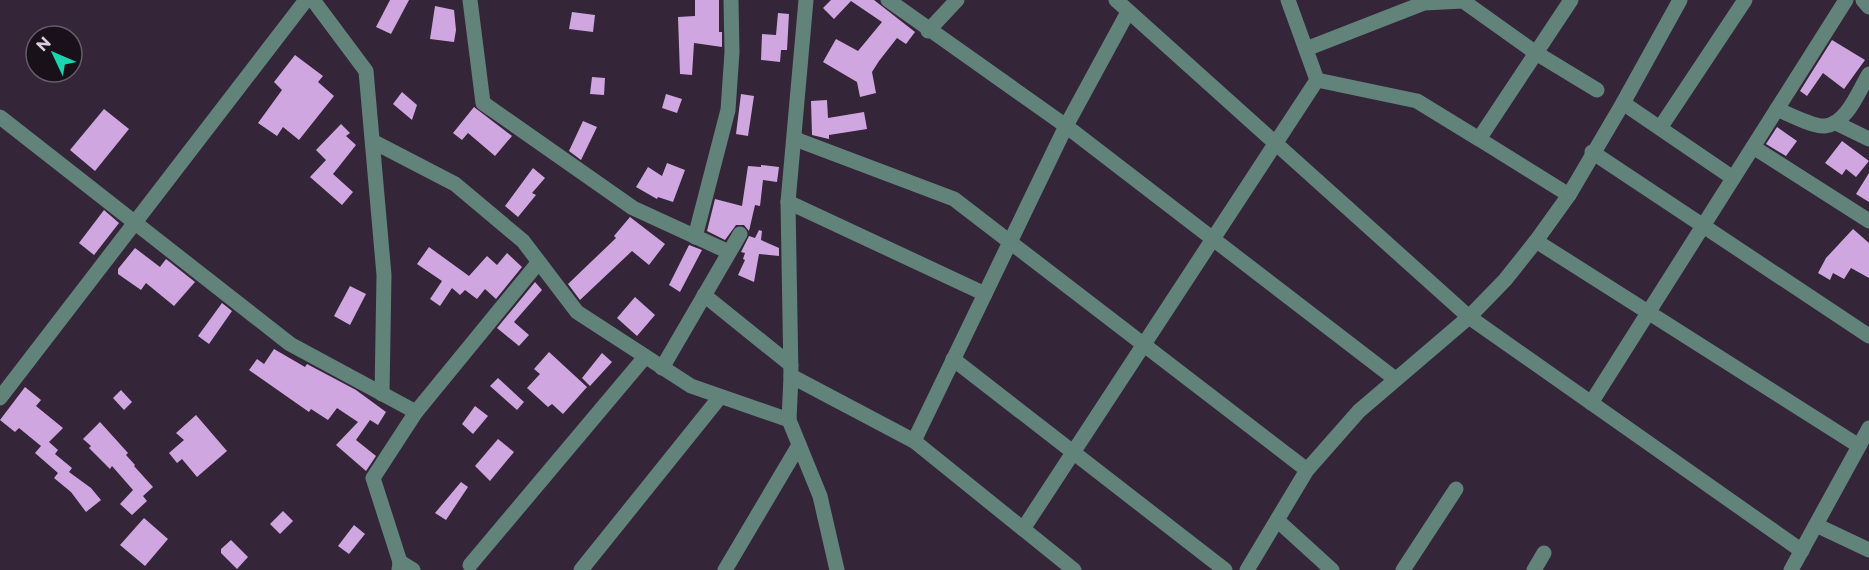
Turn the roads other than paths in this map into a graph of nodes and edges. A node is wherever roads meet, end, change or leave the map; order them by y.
1 (306, 0) edge
2 (313, 0) edge
3 (470, 0) edge
4 (731, 0) edge
5 (806, 0) edge
6 (888, 0) edge
7 (957, 0) edge
8 (1116, 0) edge
9 (1288, 0) edge
10 (1571, 0) edge
11 (1680, 0) edge
12 (1745, 0) edge
13 (1846, 0) edge
14 (1863, 0) edge
15 (1423, 2) edge
16 (1869, 7) edge
17 (1128, 12) junction
18 (928, 30) junction
19 (1306, 49) junction
20 (1536, 53) junction
21 (1869, 74) edge
22 (1317, 80) junction
23 (1597, 90) dead end
24 (1623, 103) junction
25 (1777, 110) junction
26 (0, 117) edge
27 (1836, 123) junction
28 (1066, 126) junction
29 (1660, 128) junction
30 (795, 139) junction
31 (1479, 139) junction
32 (1869, 139) edge
33 (374, 142) junction
34 (1276, 144) junction
35 (1753, 147) junction
36 (1592, 152) junction
37 (1733, 178) junction
38 (1569, 195) junction
39 (788, 202) junction
40 (1869, 221) edge
41 (136, 222) junction
42 (1703, 226) junction
43 (740, 234) dead end
44 (695, 237) junction
45 (1213, 239) junction
46 (1010, 242) junction
47 (1536, 242) junction
48 (729, 252) junction
49 (538, 262) junction
50 (985, 294) junction
51 (704, 295) junction
52 (1648, 312) junction
53 (1469, 317) junction
54 (1869, 336) edge
55 (1144, 345) junction
56 (645, 357) junction
57 (953, 359) junction
58 (662, 368) junction
59 (791, 371) junction
60 (1394, 378) junction
61 (382, 394) junction
62 (720, 397) junction
63 (0, 398) edge
64 (1591, 402) junction
65 (416, 412) junction
66 (789, 420) junction
67 (1869, 428) edge
68 (914, 441) junction
69 (799, 445) junction
70 (1859, 446) junction
71 (1073, 452) junction
72 (1307, 470) junction
73 (1456, 489) dead end
74 (1277, 520) junction
75 (1816, 525) junction
76 (1023, 529) junction
77 (1869, 550) edge
78 (1802, 551) junction
79 (1544, 553) dead end
80 (470, 565) dead end
81 (404, 568) edge
82 (581, 570) edge
83 (725, 570) edge
84 (837, 570) edge
85 (1074, 570) edge
86 (1225, 570) edge
87 (1247, 570) edge
88 (1332, 570) edge
89 (1403, 570) edge
90 (1534, 570) edge
91 (1791, 570) edge

1 - 41 street
2 - 33 street
3 - 44 street
4 - 44 street
5 - 30 street
6 - 18 street
7 - 18 street
8 - 17 street
9 - 19 street
10 - 20 street
11 - 24 street
12 - 29 street
13 - 25 street
14 - 16 street
15 - 19 street
15 - 20 street
17 - 28 street
17 - 34 street
18 - 28 street
19 - 22 street
20 - 23 street
20 - 31 street
21 - 27 street
22 - 31 street
22 - 34 street
24 - 29 street
24 - 36 street
25 - 27 street
25 - 35 street
26 - 41 street
27 - 32 street
28 - 45 street
28 - 46 street
29 - 37 street
30 - 39 street
30 - 46 street
31 - 38 street
33 - 49 street
33 - 61 street
34 - 45 street
34 - 53 street
35 - 37 street
35 - 40 street
36 - 38 street
36 - 42 street
37 - 42 street
38 - 47 street
39 - 50 street
39 - 59 street
41 - 61 street
41 - 63 street
42 - 52 street
42 - 54 street
43 - 48 street
44 - 48 street
45 - 55 street
45 - 60 street
46 - 50 street
46 - 55 street
47 - 52 street
47 - 53 street
48 - 51 street
49 - 56 street
49 - 65 street
50 - 57 street
51 - 58 street
51 - 59 street
52 - 64 street
52 - 70 street
53 - 60 street
53 - 64 street
55 - 71 street
55 - 72 street
56 - 58 street
56 - 80 street
57 - 68 street
57 - 71 street
58 - 62 street
59 - 66 street
59 - 68 street
60 - 72 street
61 - 65 street
62 - 66 street
62 - 82 street
64 - 78 street
65 - 81 street
66 - 69 street
67 - 70 street
68 - 76 street
69 - 83 street
69 - 84 street
70 - 75 street
71 - 76 street
71 - 86 street
72 - 74 street
73 - 89 street
74 - 87 street
74 - 88 street
75 - 77 street
75 - 78 street
76 - 85 street
78 - 91 street
79 - 90 street

